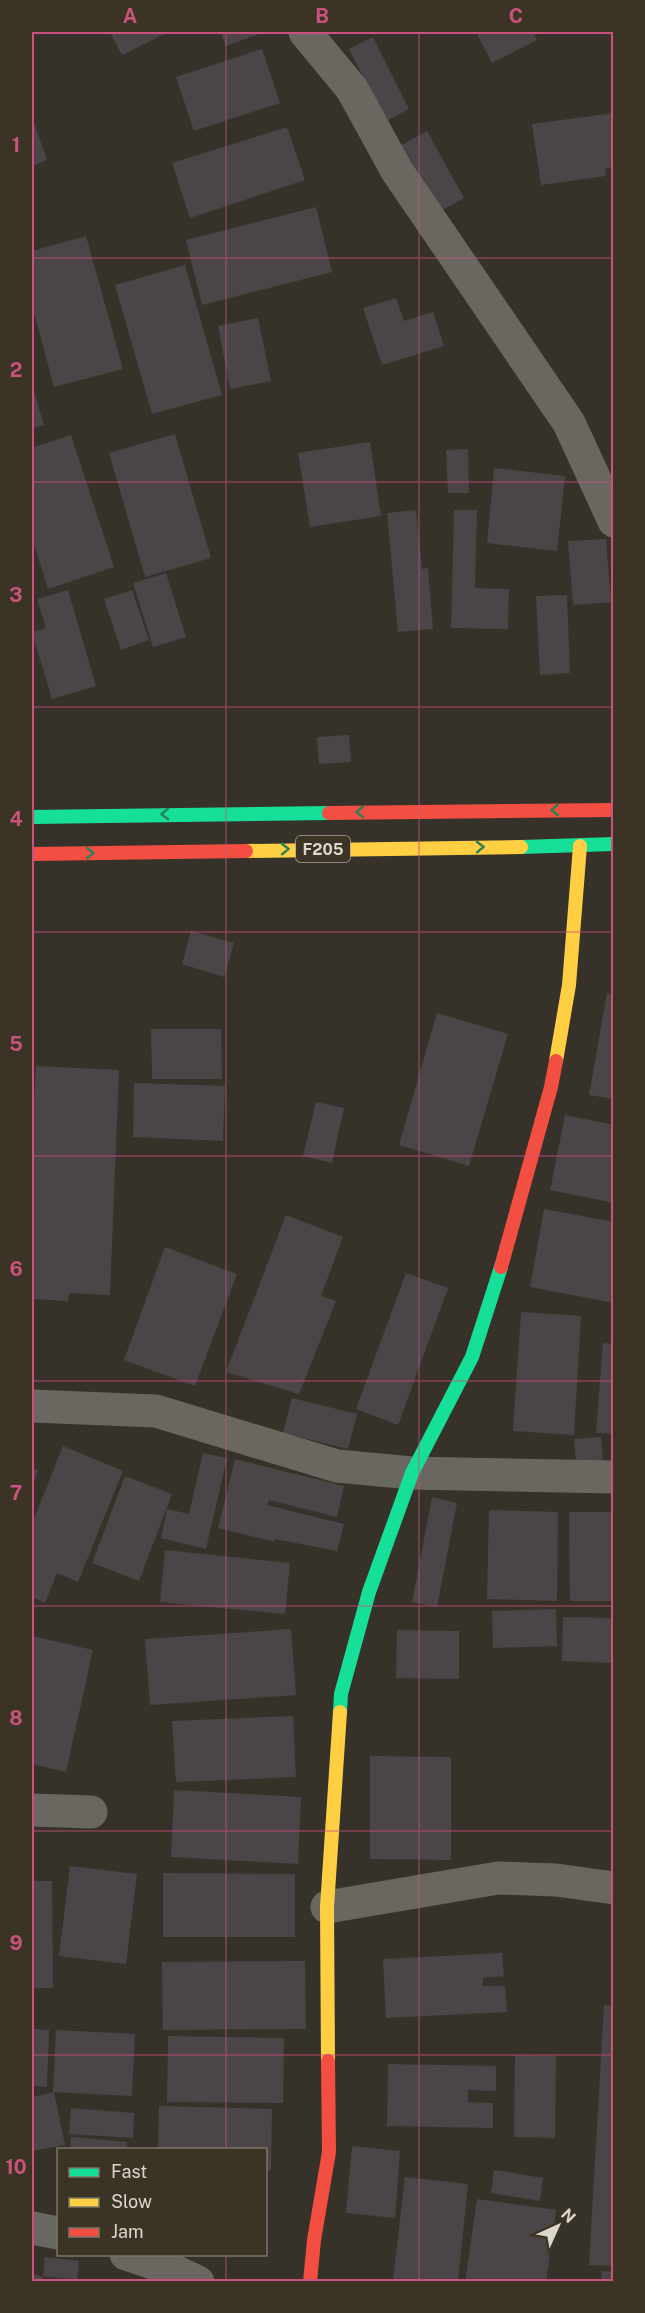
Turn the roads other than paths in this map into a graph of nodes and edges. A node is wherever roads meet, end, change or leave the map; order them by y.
1 (305, 32) edge
2 (614, 520) edge
3 (614, 810) edge
4 (32, 817) edge
5 (614, 844) edge
6 (580, 846) junction
7 (32, 854) edge
8 (32, 1406) edge
9 (412, 1473) junction
10 (614, 1477) edge
11 (32, 1810) edge
12 (91, 1812) dead end
13 (614, 1888) edge
14 (327, 1907) junction
15 (32, 2228) edge
16 (57, 2234) edge
17 (132, 2256) edge
18 (198, 2282) edge
19 (310, 2282) edge

1 - 2 street
3 -> 4 street, F205
5 - 6 street, F205
7 -> 6 street, F205
6 - 9 street
8 - 9 street
9 - 10 street
9 - 14 street
11 - 12 street
13 - 14 street
14 - 19 street
15 - 16 street
17 - 18 street

